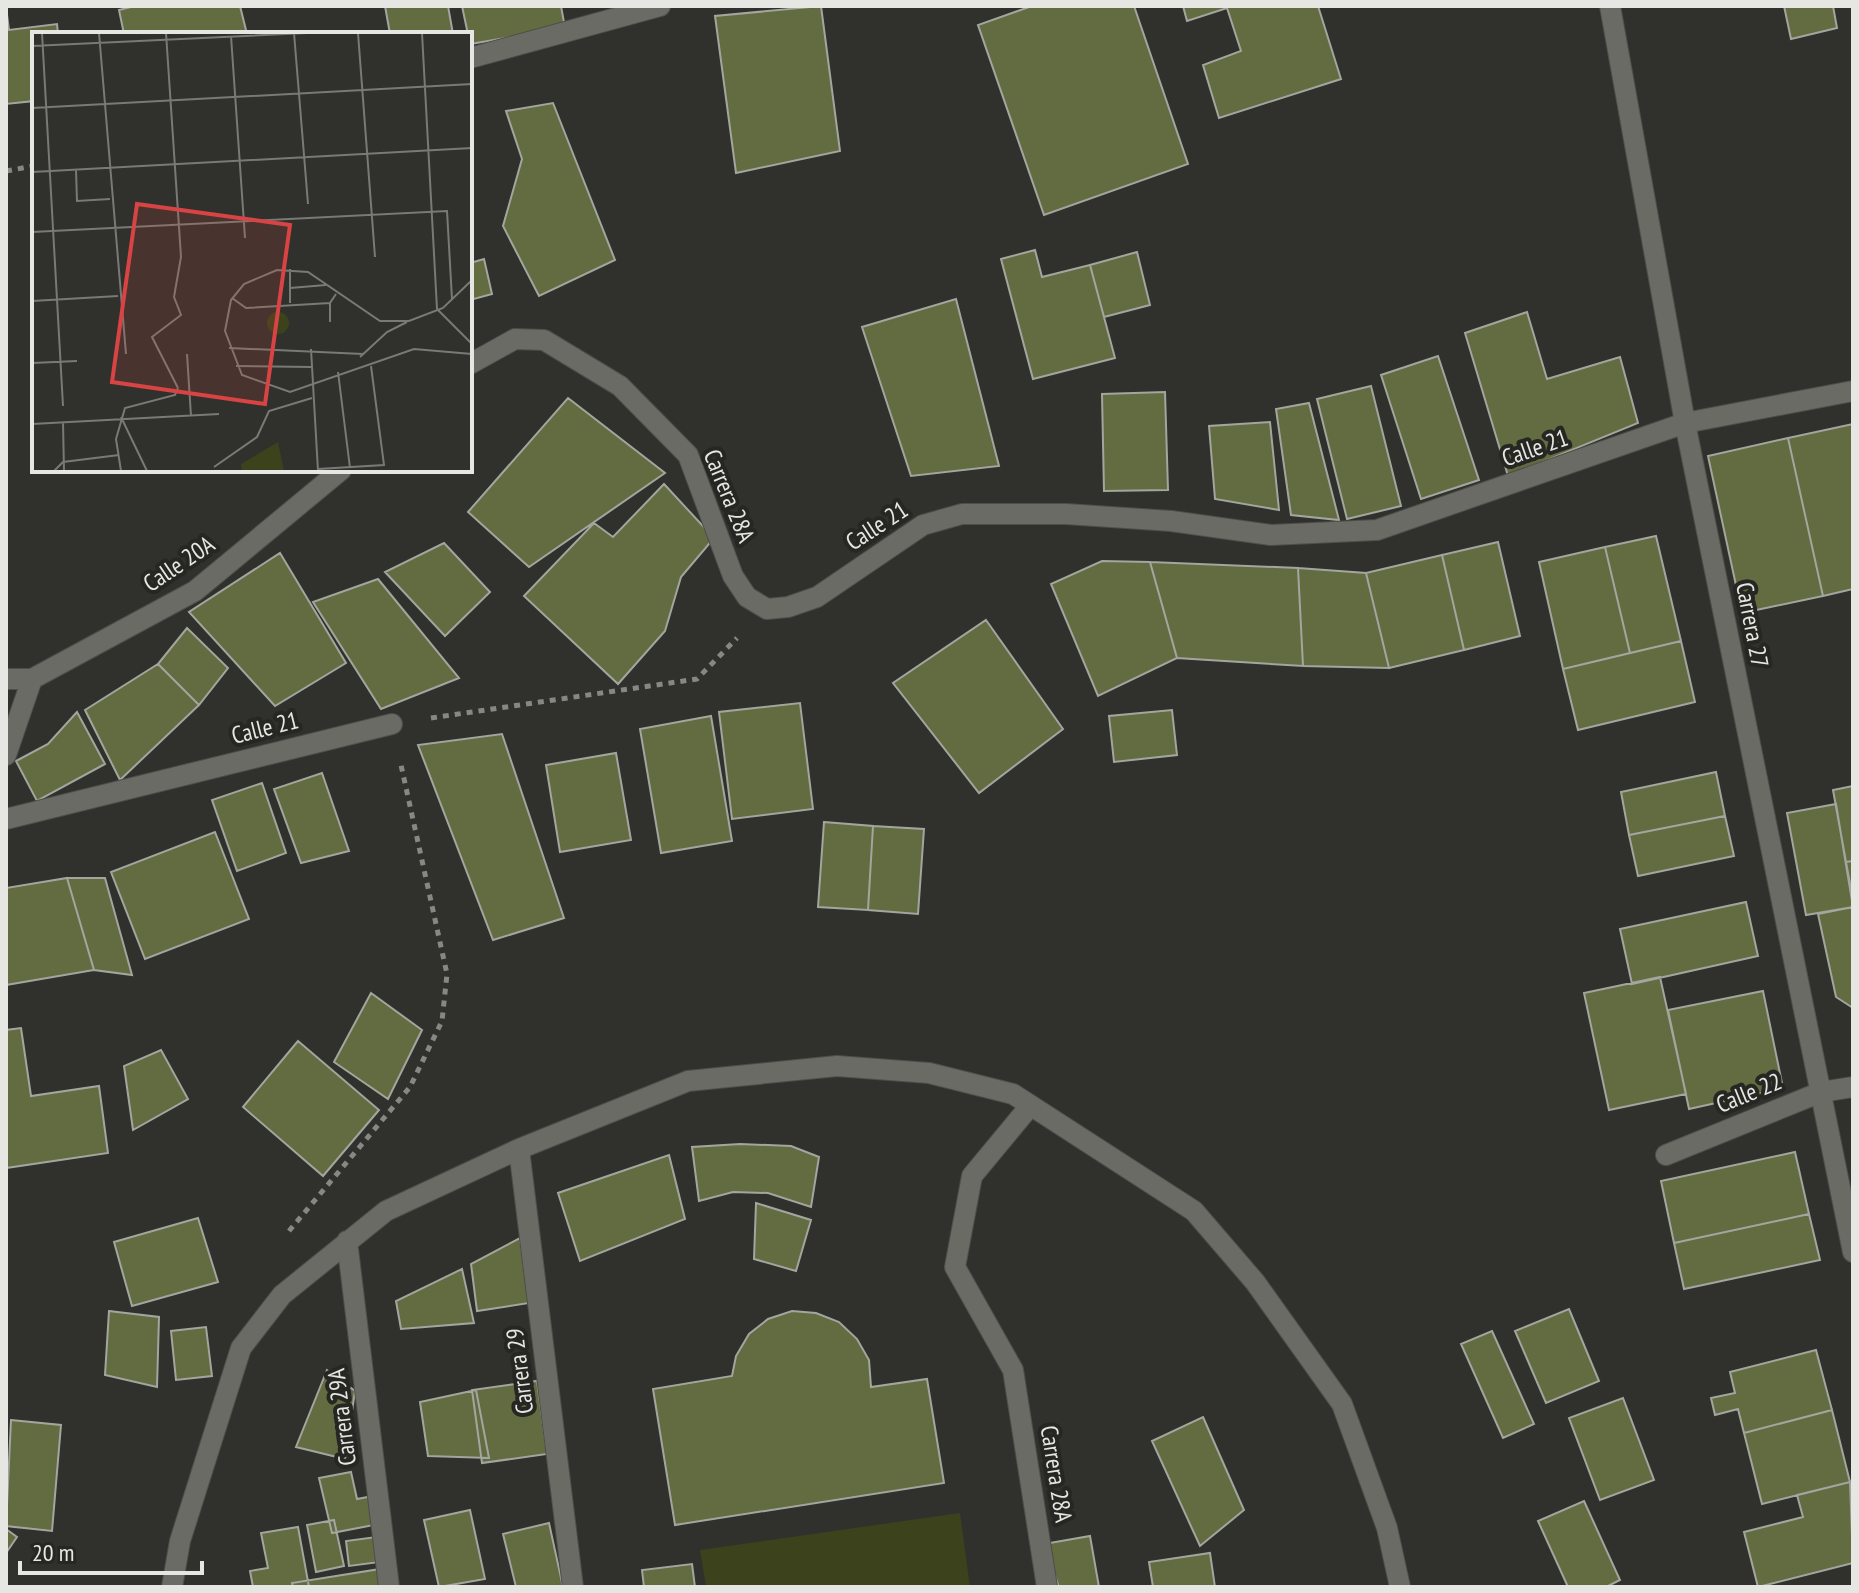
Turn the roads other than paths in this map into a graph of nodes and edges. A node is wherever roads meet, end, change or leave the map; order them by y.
1 (660, 6) edge
2 (1610, 6) edge
3 (472, 57) edge
4 (472, 363) edge
5 (1853, 391) edge
6 (1685, 423) junction
7 (339, 472) edge
8 (767, 609) joint
9 (6, 679) edge
10 (32, 679) junction
11 (392, 724) road end
12 (6, 755) edge
13 (6, 819) edge
14 (1853, 1087) edge
15 (1821, 1092) junction
16 (1030, 1106) junction
17 (519, 1149) junction
18 (1666, 1155) dead end
19 (347, 1241) junction
20 (1853, 1252) edge
21 (172, 1587) edge
22 (389, 1587) edge
23 (573, 1587) edge
24 (1047, 1587) edge
25 (1400, 1587) edge

1 - 3 street
2 - 6 street, Carrera 27
4 - 8 street, Carrera 28A
5 - 6 street, Calle 21
6 - 8 street, Calle 21
6 - 15 street, Carrera 27
7 - 10 street, Calle 20A
9 - 10 street
10 - 12 street
11 - 13 street, Calle 21
14 - 15 street, Calle 22
15 - 18 street, Calle 22
15 - 20 street, Carrera 27
16 - 17 street
16 - 24 street, Carrera 28A
16 - 25 street
17 - 19 street
17 - 23 street, Carrera 29
19 - 21 street
19 - 22 street, Carrera 29A

